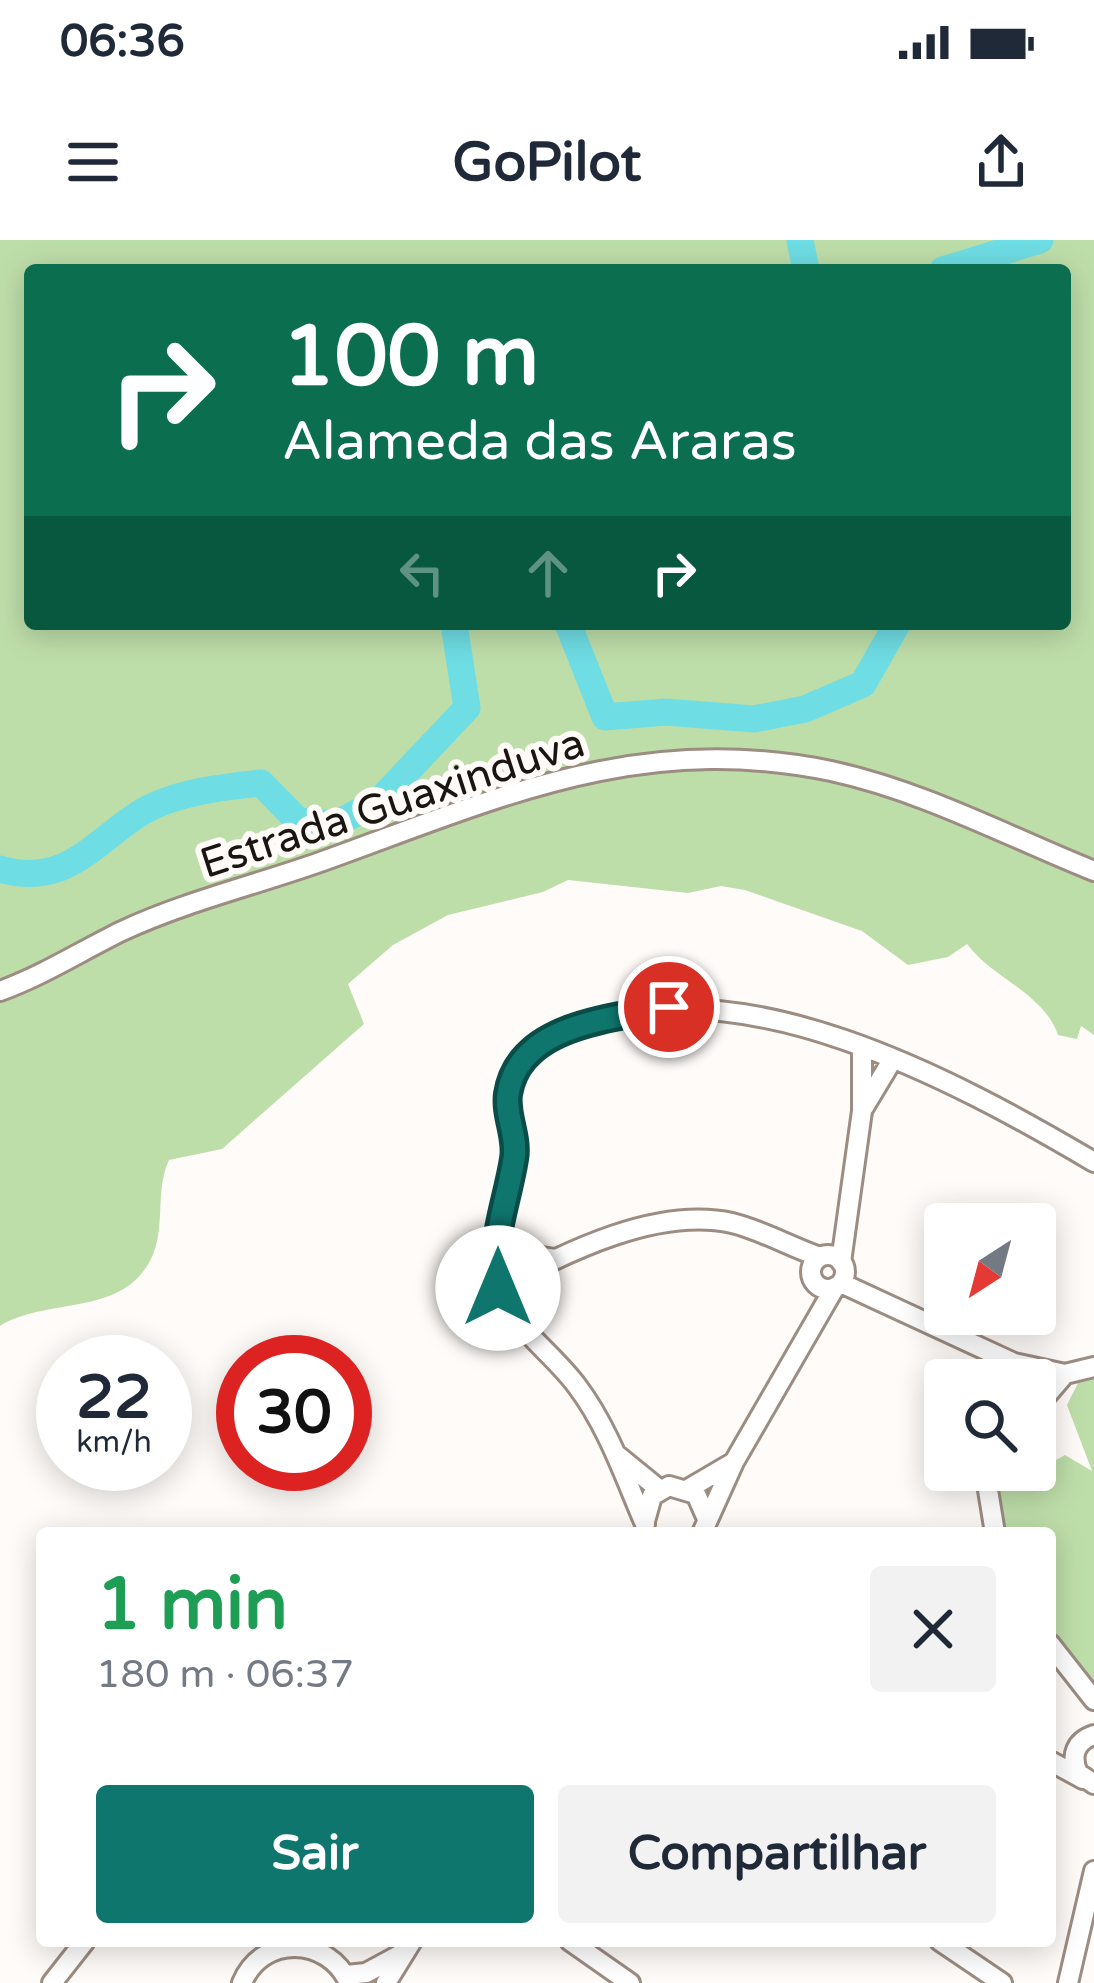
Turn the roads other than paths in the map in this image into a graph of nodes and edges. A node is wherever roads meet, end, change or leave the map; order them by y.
1 (1094, 871) edge
2 (0, 991) edge
3 (862, 1050) junction
4 (891, 1062) junction
5 (862, 1111) junction
6 (1094, 1162) edge
7 (496, 1236) junction
8 (555, 1259) junction
9 (829, 1270) junction
10 (498, 1288) junction
11 (994, 1359) edge
12 (1094, 1366) edge
13 (1056, 1374) edge
14 (1065, 1375) junction
15 (1056, 1384) edge
16 (614, 1451) junction
17 (734, 1462) junction
18 (688, 1489) junction
19 (660, 1490) junction
20 (988, 1491) edge
21 (645, 1527) edge
22 (646, 1527) edge
23 (706, 1527) edge
24 (706, 1527) edge
25 (994, 1527) edge
26 (1056, 1652) edge
27 (1090, 1695) edge
28 (1093, 1735) edge
29 (1056, 1749) edge
30 (1076, 1750) junction
31 (1056, 1765) edge
32 (1090, 1787) edge
33 (1094, 1870) edge
34 (80, 1947) edge
35 (286, 1947) edge
36 (294, 1947) edge
37 (408, 1947) edge
38 (579, 1947) edge
39 (949, 1947) edge
40 (1077, 1958) junction
41 (347, 1979) edge
42 (52, 1983) edge
43 (242, 1983) edge
44 (386, 1983) edge
45 (630, 1983) edge
46 (1002, 1983) edge
47 (1068, 1983) edge
48 (1081, 1983) edge

1 - 2 street, Estrada Guaxinduva
3 - 4 street
3 - 5 street
3 - 7 street
4 - 5 street
4 - 6 street
5 - 9 street
7 - 8 street
7 - 10 street
8 - 9 street
8 - 10 street
9 - 11 street
9 - 17 street
10 - 16 street
12 - 14 street
13 - 14 street
14 - 15 street
16 - 19 street
16 - 21 street
17 - 18 street
17 - 23 street
18 - 19 street
18 - 24 street
19 - 22 street
20 - 25 street
26 - 27 street
27 - 28 street
28 - 30 street
29 - 30 street
30 - 32 street
31 - 32 street
33 - 40 street
34 - 42 street
35 - 43 street
36 - 41 street
37 - 41 street
37 - 44 street
38 - 45 street
39 - 46 street
40 - 47 street
40 - 48 street

